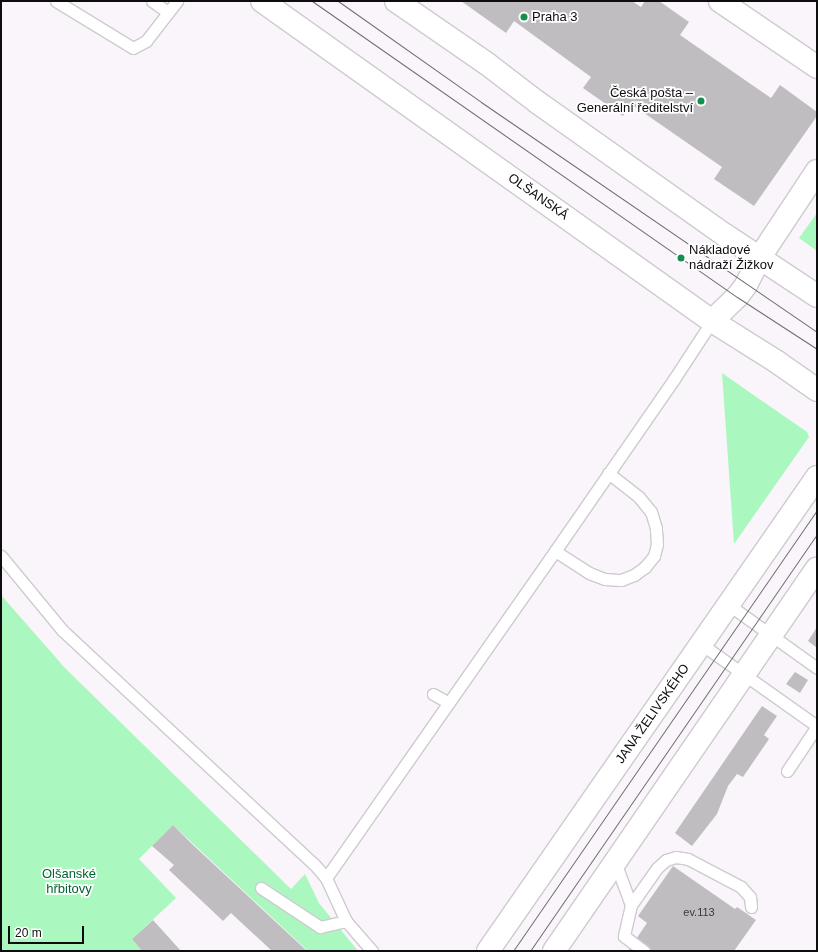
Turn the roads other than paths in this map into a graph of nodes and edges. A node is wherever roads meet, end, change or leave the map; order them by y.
1 (56, 1) edge
2 (152, 1) edge
3 (177, 1) edge
4 (262, 1) edge
5 (396, 1) edge
6 (732, 4) edge
7 (168, 12) junction
8 (817, 67) edge
9 (817, 171) edge
10 (760, 257) junction
11 (817, 296) edge
12 (712, 321) junction
13 (817, 390) edge
14 (608, 473) junction
15 (817, 477) edge
16 (556, 551) junction
17 (1, 556) edge
18 (817, 569) edge
19 (729, 605) junction
20 (772, 635) junction
21 (701, 644) junction
22 (817, 668) edge
23 (744, 675) junction
24 (433, 694) dead end
25 (449, 703) junction
26 (817, 726) edge
27 (787, 771) dead end
28 (615, 862) junction
29 (326, 878) junction
30 (261, 888) dead end
31 (631, 905) junction
32 (751, 907) dead end
33 (346, 921) junction
34 (372, 951) edge
35 (488, 951) edge
36 (554, 951) edge
37 (644, 951) edge

1 - 7 lane
2 - 7 lane
3 - 7 lane
4 - 12 street, OLŠANSKÁ
5 - 10 street
6 - 8 street
9 - 10 street
10 - 11 street
10 - 12 street
12 - 13 street, OLŠANSKÁ
12 - 14 lane
14 - 16 lane
14 - 16 lane
15 - 19 street, JANA ŽELIVSKÉHO
16 - 25 lane
17 - 29 lane
18 - 20 street
19 - 20 lane
19 - 21 street, JANA ŽELIVSKÉHO
20 - 22 lane
20 - 23 street
21 - 23 lane
21 - 35 street, JANA ŽELIVSKÉHO
23 - 26 lane
23 - 28 street
24 - 25 lane
25 - 29 lane
26 - 27 lane
28 - 31 lane
28 - 36 street
29 - 33 lane
30 - 33 lane
31 - 32 lane
31 - 37 lane
33 - 34 lane

